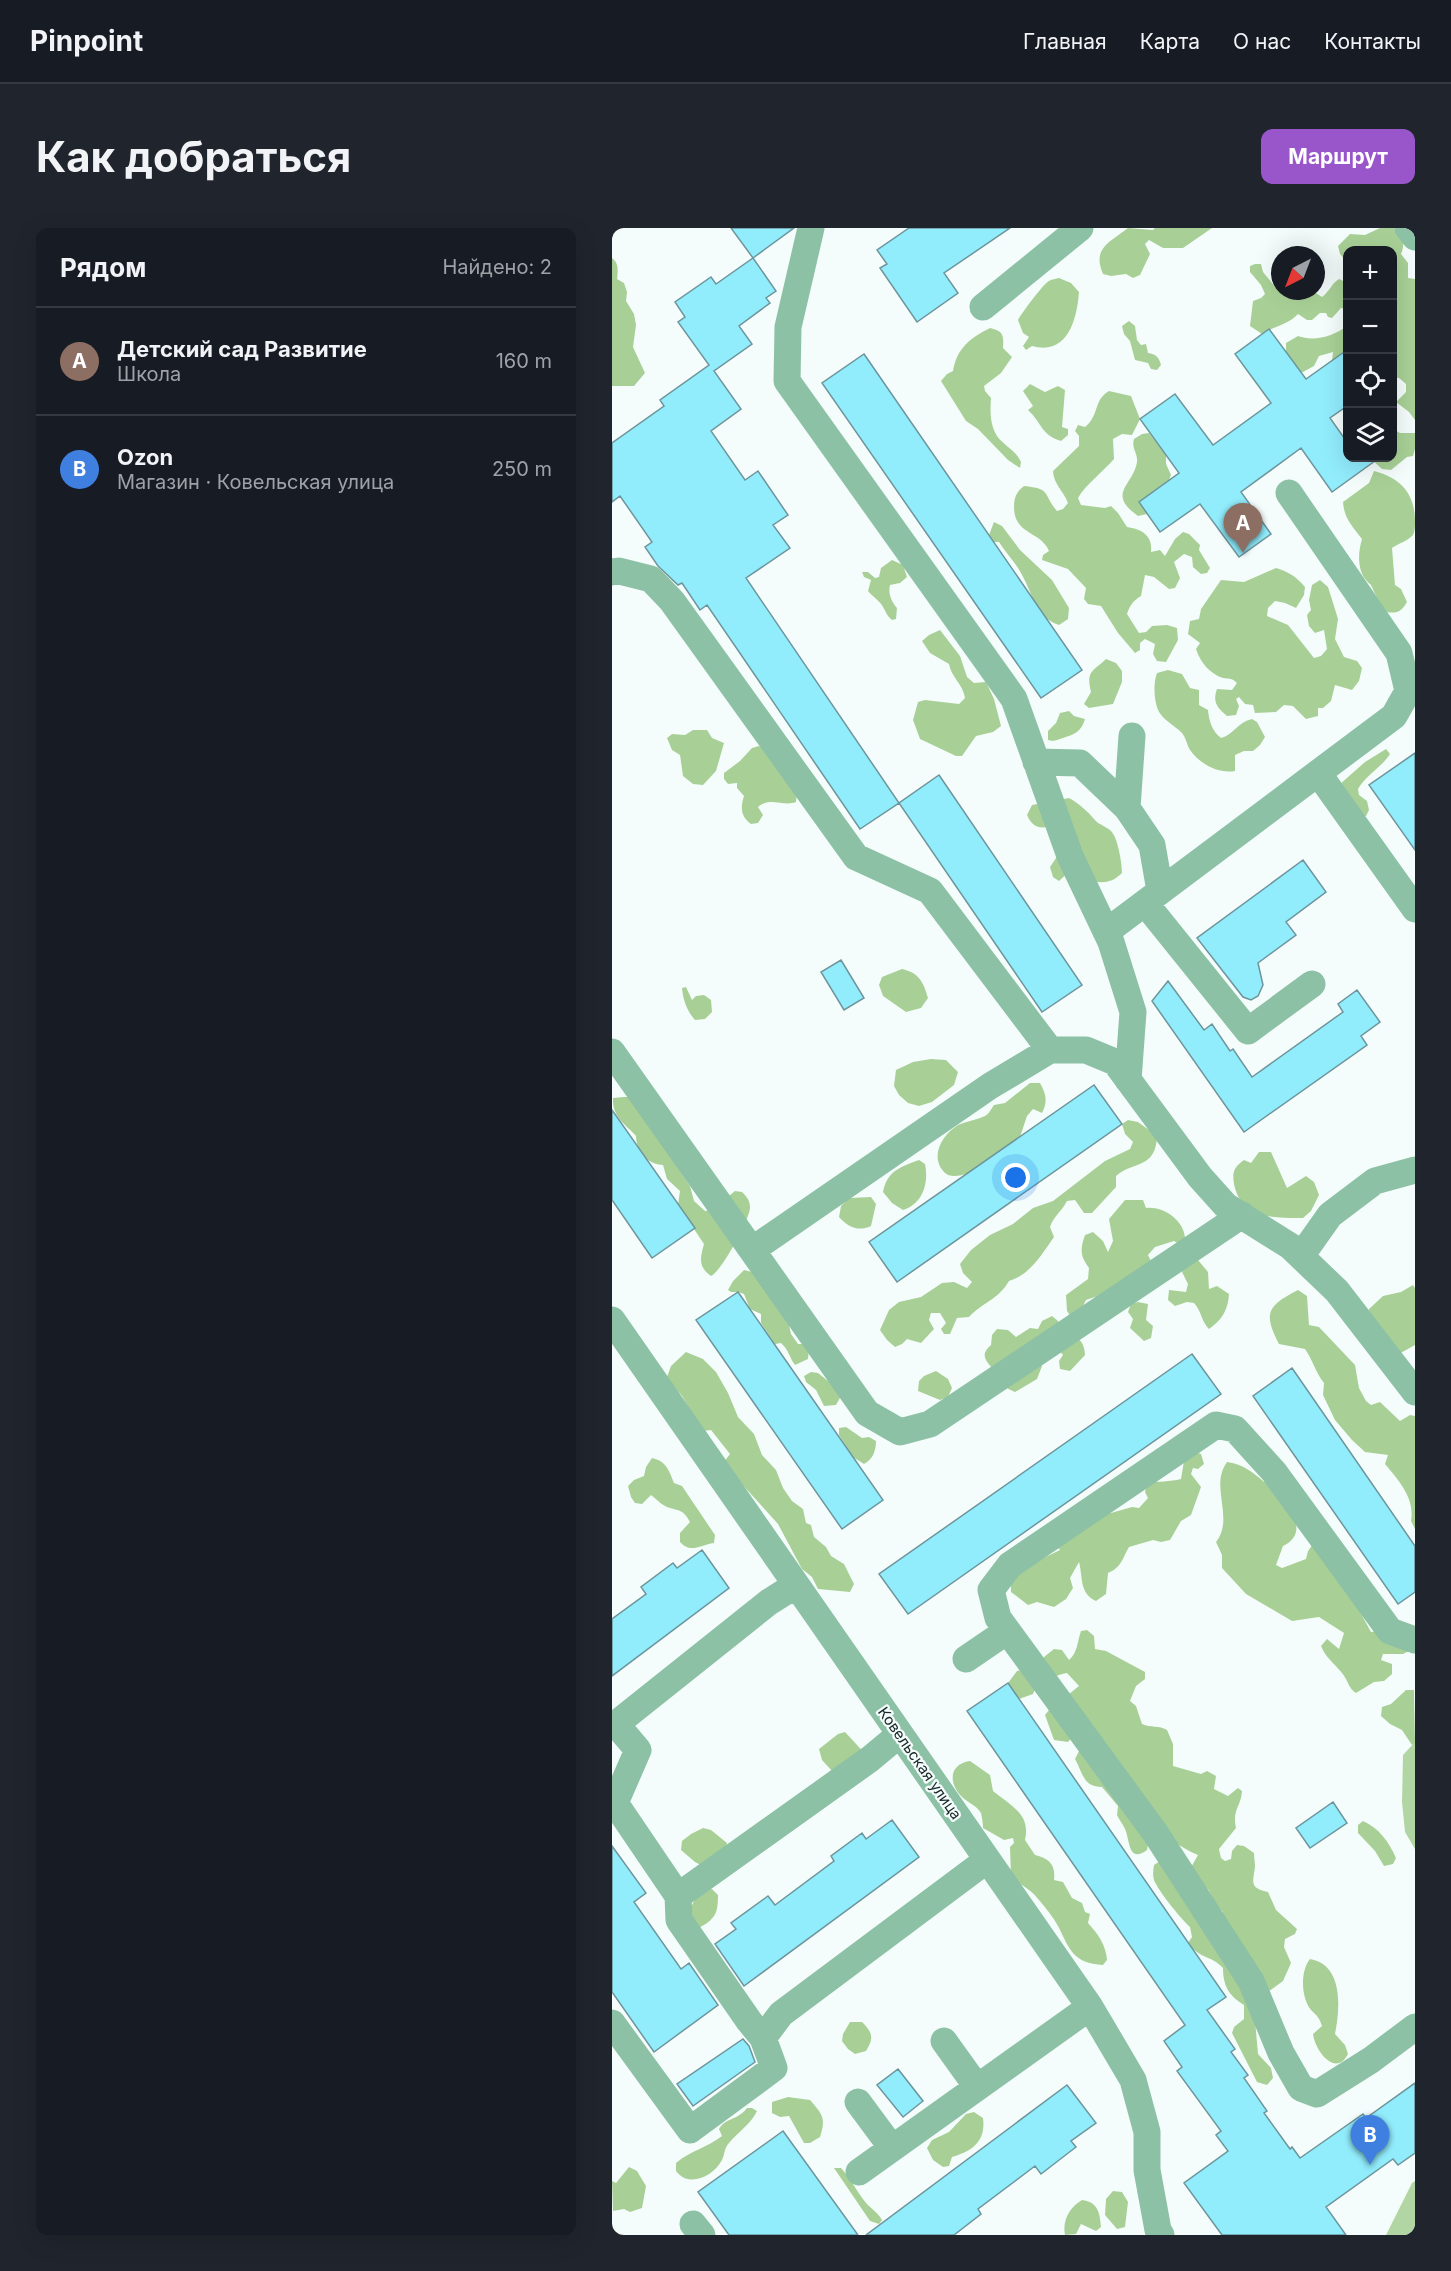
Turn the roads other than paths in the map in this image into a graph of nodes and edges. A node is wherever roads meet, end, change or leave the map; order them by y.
1 (811, 228) edge
2 (1080, 228) edge
3 (1408, 228) edge
4 (1415, 237) edge
5 (983, 306) dead end
6 (1288, 493) dead end
7 (612, 572) edge
8 (1132, 736) dead end
9 (1036, 762) junction
10 (1318, 773) junction
11 (1127, 808) junction
12 (1152, 897) junction
13 (1415, 909) edge
14 (1106, 932) junction
15 (1312, 984) dead end
16 (1050, 1050) junction
17 (612, 1052) edge
18 (1128, 1080) junction
19 (1415, 1170) edge
20 (1242, 1215) junction
21 (752, 1250) junction
22 (1301, 1256) junction
23 (612, 1320) edge
24 (1415, 1392) edge
25 (796, 1585) junction
26 (1007, 1631) junction
27 (1415, 1640) edge
28 (966, 1659) dead end
29 (900, 1734) junction
30 (987, 1860) junction
31 (678, 1896) junction
32 (1090, 2007) junction
33 (612, 2023) edge
34 (1415, 2026) edge
35 (763, 2038) junction
36 (944, 2041) dead end
37 (977, 2087) junction
38 (858, 2102) dead end
39 (892, 2148) junction
40 (859, 2172) dead end
41 (1152, 2230) edge

1 - 9 street
2 - 5 street
3 - 4 street
6 - 10 street
7 - 16 street
8 - 11 street
9 - 11 street
9 - 14 street
10 - 12 street
10 - 13 street
11 - 12 street
12 - 14 street
12 - 15 street
14 - 18 street
16 - 18 street
16 - 21 street
17 - 21 street
18 - 20 street
19 - 22 street
20 - 21 street
20 - 22 street
22 - 24 street
23 - 25 street, Ковельская улица
25 - 29 street, Ковельская улица
25 - 31 street
26 - 27 street
26 - 28 street
26 - 34 street
29 - 30 street, Ковельская улица
29 - 31 street
30 - 32 street, Ковельская улица
30 - 35 street
31 - 35 street
32 - 37 street
32 - 41 street, Ковельская улица
33 - 35 street
36 - 37 street
37 - 39 street
38 - 39 street
39 - 40 street

